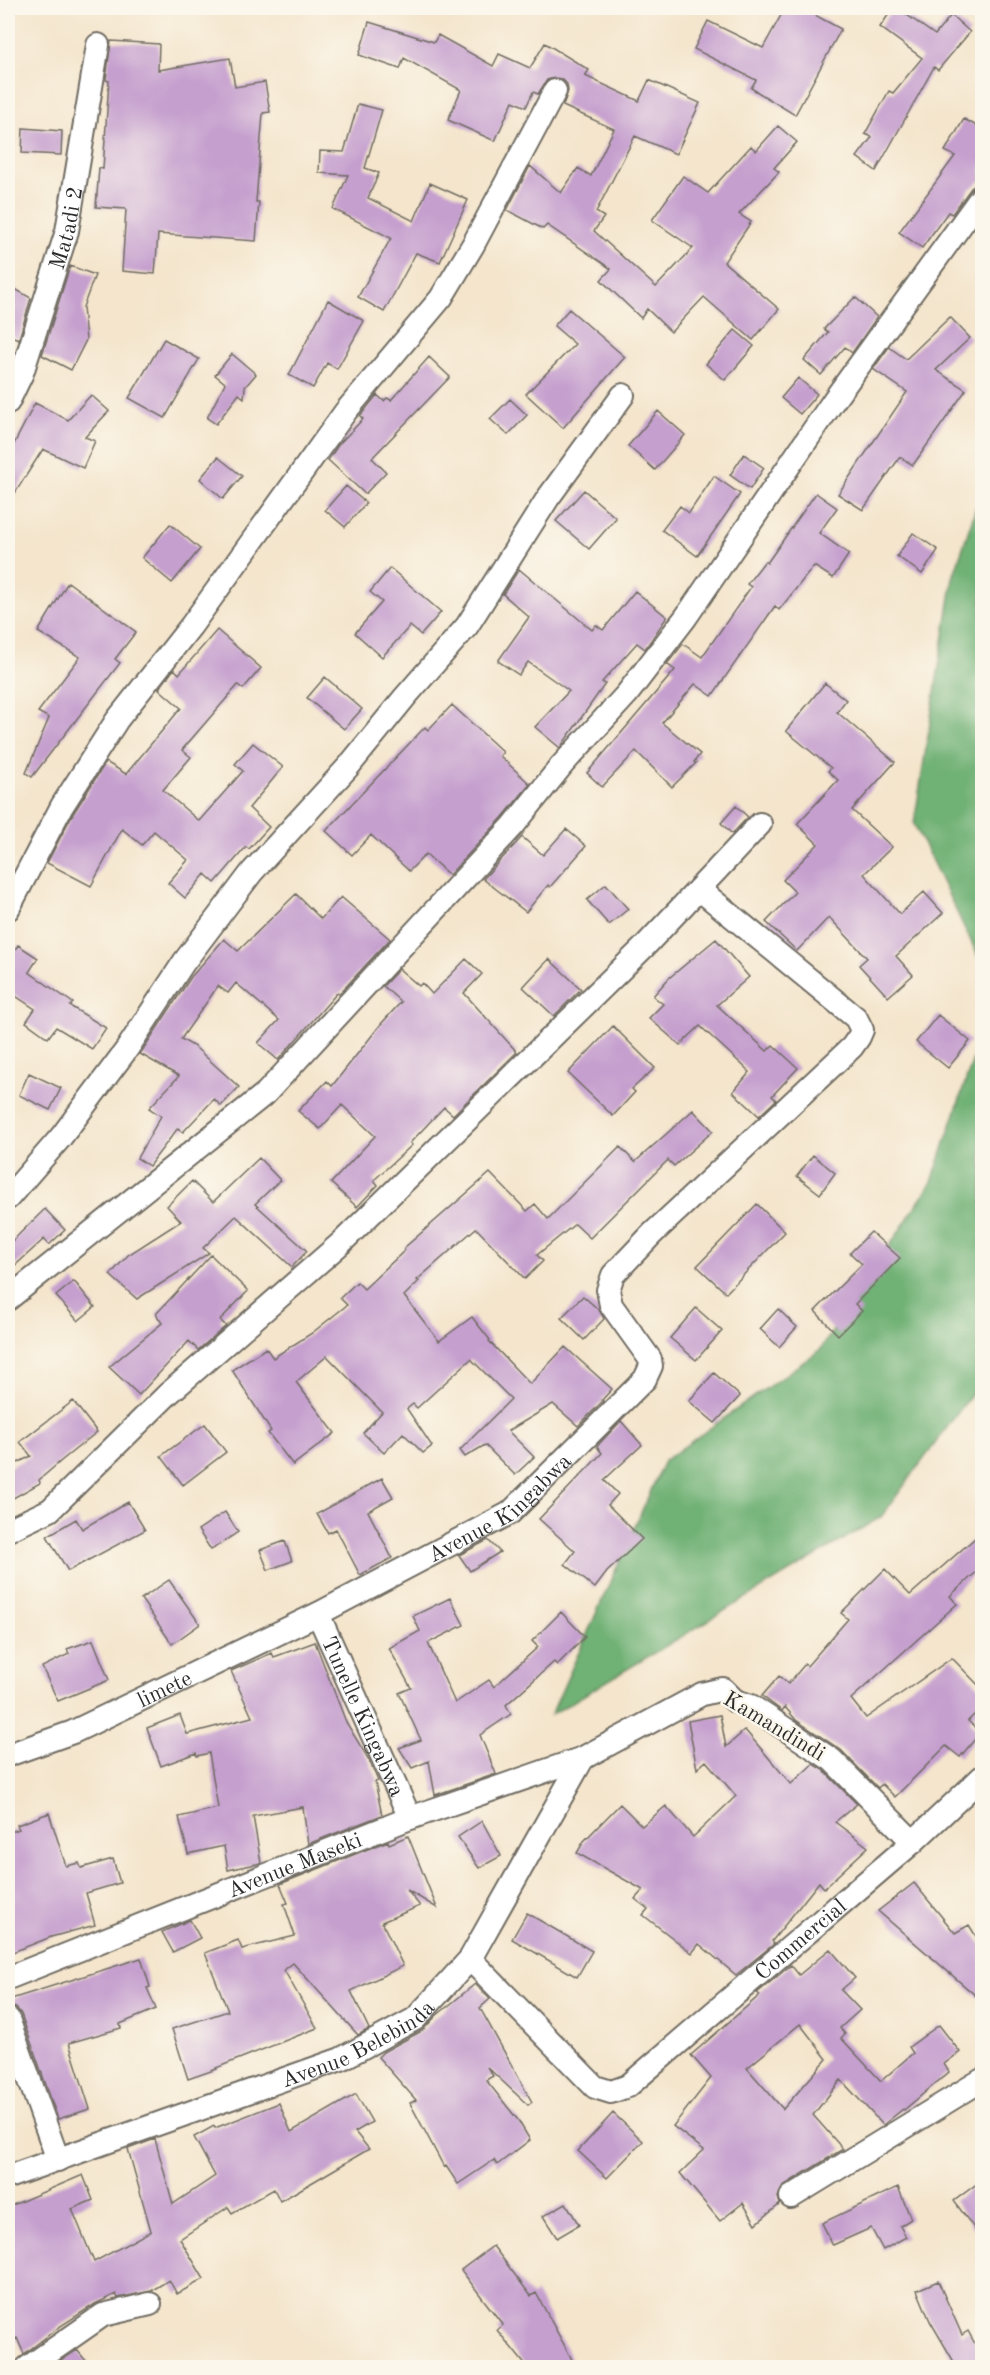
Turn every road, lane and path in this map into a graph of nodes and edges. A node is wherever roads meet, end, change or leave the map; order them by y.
1 (98, 45) dead end
2 (555, 91) dead end
3 (982, 196) edge
4 (623, 395) dead end
5 (8, 402) edge
6 (760, 824) dead end
7 (699, 889) junction
8 (8, 909) edge
9 (8, 1198) edge
10 (8, 1299) edge
11 (8, 1530) edge
12 (318, 1614) junction
13 (8, 1755) edge
14 (583, 1758) junction
15 (982, 1777) edge
16 (410, 1818) junction
17 (913, 1842) junction
18 (471, 1959) junction
19 (8, 1978) edge
20 (8, 2019) edge
21 (982, 2080) edge
22 (58, 2160) junction
23 (8, 2177) edge
24 (791, 2198) dead end
25 (150, 2304) dead end
26 (27, 2367) edge

1 - 5 street, Matadi 2
2 - 8 street
3 - 10 street
4 - 9 street
6 - 7 street
7 - 11 street
7 - 12 street, Avenue Kingabwa
12 - 13 street, limete
12 - 16 street, Tunelle Kingabwa
14 - 16 street, Avenue Maseki
14 - 17 street, Kamandindi
14 - 18 street, Avenue Belebinda
15 - 17 street, Commercial
16 - 19 street, Avenue Maseki
17 - 18 street, Commercial
18 - 22 street, Avenue Belebinda
20 - 22 street
21 - 24 street
22 - 23 street, Avenue Belebinda
25 - 26 street

